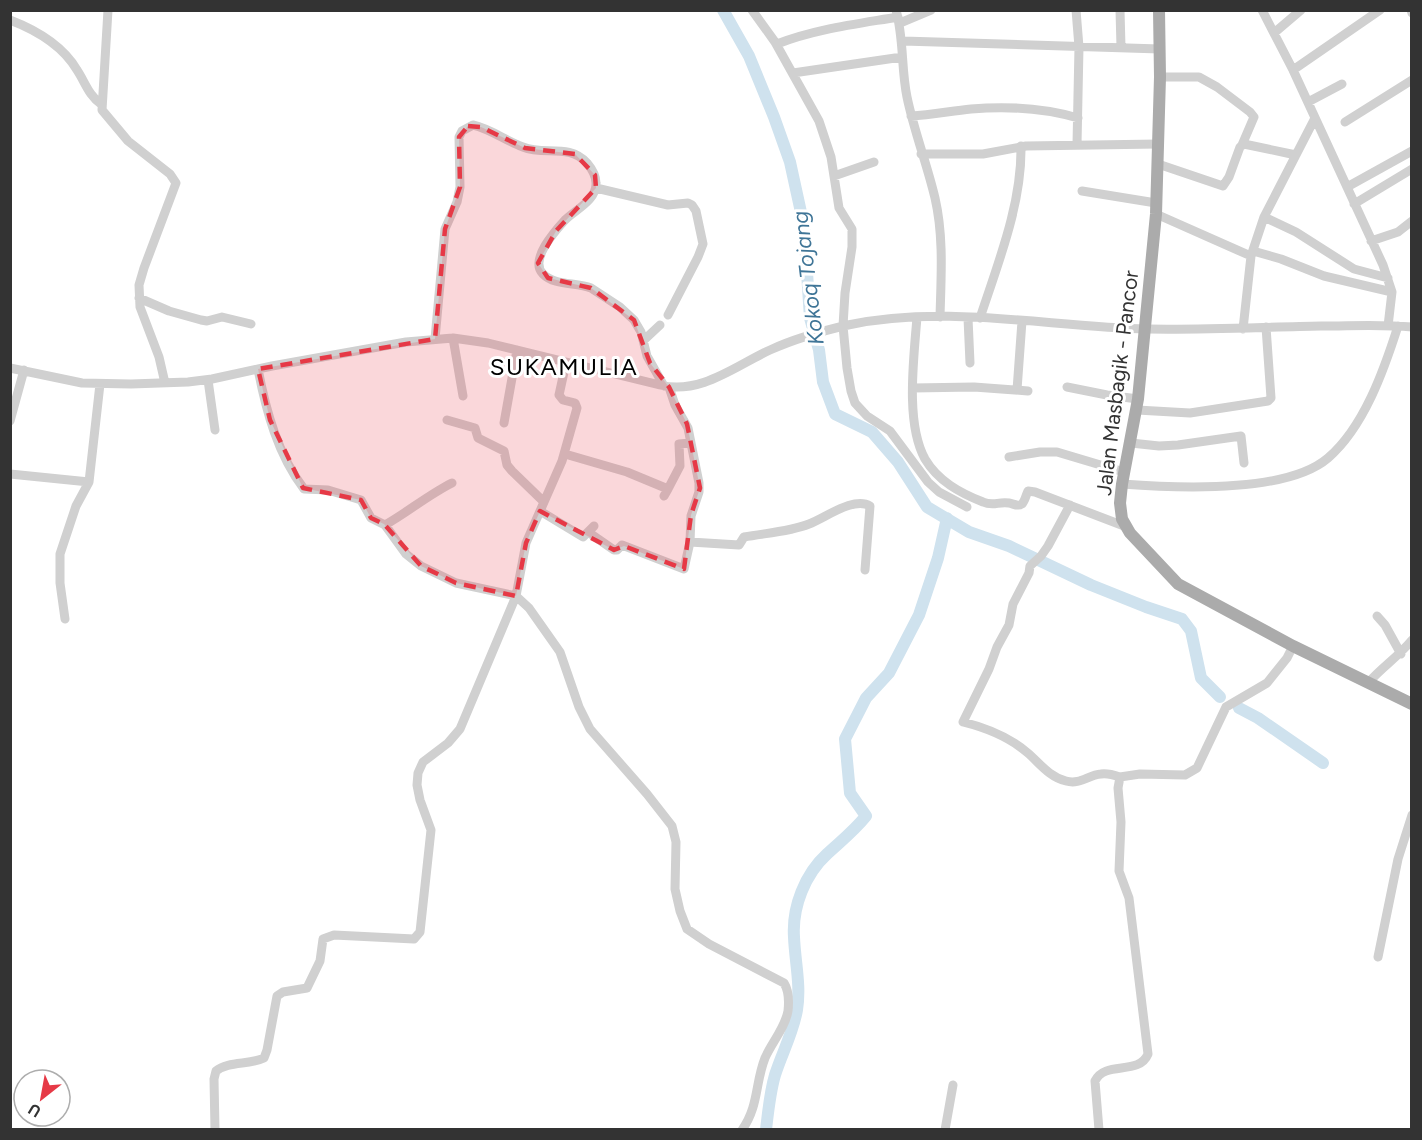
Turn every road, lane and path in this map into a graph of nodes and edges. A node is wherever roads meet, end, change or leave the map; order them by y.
1 (108, 10) edge
2 (752, 10) edge
3 (931, 10) edge
4 (1077, 10) edge
5 (1120, 10) edge
6 (1159, 10) edge
7 (1262, 10) edge
8 (1300, 10) edge
9 (1380, 10) edge
10 (898, 17) edge
11 (10, 20) edge
12 (1274, 33) junction
13 (903, 41) junction
14 (777, 44) junction
15 (1079, 47) junction
16 (1121, 47) junction
17 (1160, 49) junction
18 (902, 57) junction
19 (1293, 70) junction
20 (793, 73) junction
21 (1160, 77) junction
22 (1412, 80) edge
23 (1342, 84) dead end
24 (1308, 102) junction
25 (101, 104) junction
26 (911, 116) junction
27 (1078, 118) junction
28 (1315, 118) junction
29 (1345, 122) dead end
30 (1077, 144) junction
31 (1158, 144) junction
32 (1242, 145) junction
33 (1021, 146) junction
34 (1412, 151) edge
35 (921, 154) junction
36 (1296, 155) junction
37 (874, 162) dead end
38 (1158, 164) junction
39 (1412, 169) edge
40 (837, 175) junction
41 (1347, 187) junction
42 (596, 188) junction
43 (1082, 191) dead end
44 (1354, 204) junction
45 (1156, 209) junction
46 (1264, 218) junction
47 (1412, 221) edge
48 (1371, 241) junction
49 (1252, 254) junction
50 (1388, 278) junction
51 (1392, 292) junction
52 (139, 298) junction
53 (668, 315) dead end
54 (917, 317) junction
55 (940, 317) junction
56 (968, 318) junction
57 (980, 318) junction
58 (1022, 321) junction
59 (251, 324) dead end
60 (660, 325) dead end
61 (843, 326) junction
62 (1388, 326) junction
63 (1398, 326) junction
64 (1266, 327) junction
65 (1412, 327) edge
66 (1146, 329) junction
67 (1243, 329) junction
68 (453, 338) junction
69 (435, 339) junction
70 (644, 340) junction
71 (517, 350) junction
72 (566, 363) junction
73 (970, 363) dead end
74 (10, 368) edge
75 (258, 369) junction
76 (24, 370) junction
77 (208, 380) junction
78 (165, 383) junction
79 (100, 384) junction
80 (667, 387) junction
81 (1067, 387) dead end
82 (913, 388) junction
83 (1017, 390) junction
84 (1028, 391) dead end
85 (463, 396) dead end
86 (1137, 404) junction
87 (447, 420) dead end
88 (10, 421) edge
89 (504, 423) dead end
90 (215, 430) dead end
91 (690, 443) junction
92 (1131, 443) junction
93 (565, 454) junction
94 (1009, 457) dead end
95 (1244, 463) dead end
96 (10, 474) edge
97 (1123, 478) junction
98 (89, 482) junction
99 (452, 483) dead end
100 (1070, 505) junction
101 (542, 506) junction
102 (967, 507) dead end
103 (385, 525) junction
104 (1125, 526) junction
105 (690, 542) junction
106 (865, 570) dead end
107 (516, 596) junction
108 (1377, 616) dead end
109 (65, 619) dead end
110 (1412, 640) edge
111 (1293, 646) junction
112 (1401, 654) junction
113 (1368, 684) junction
114 (1412, 704) edge
115 (1119, 777) junction
116 (1412, 815) edge
117 (1378, 957) dead end
118 (953, 1085) dead end
119 (215, 1130) edge
120 (742, 1130) edge
121 (945, 1130) edge
122 (1099, 1130) edge

1 - 25 street
2 - 14 street
3 - 10 street
4 - 15 street
5 - 16 street
6 - 17 main road, Jalan Masbagik - Pancor
7 - 12 street
8 - 12 street
9 - 19 street
10 - 13 street
10 - 14 street
11 - 25 street
12 - 19 street
13 - 15 street
13 - 18 street
14 - 20 street
15 - 16 street
15 - 27 street
16 - 17 street
17 - 21 main road, Jalan Masbagik - Pancor
18 - 20 street
18 - 26 street
19 - 24 street
20 - 40 street
21 - 31 main road, Jalan Masbagik - Pancor
21 - 32 street
22 - 29 street
23 - 24 street
24 - 28 street
25 - 52 street
26 - 27 street
26 - 35 street
27 - 30 street
28 - 36 street
28 - 41 street
30 - 31 street
30 - 33 street
31 - 38 main road, Jalan Masbagik - Pancor
32 - 36 street
32 - 38 street
33 - 35 street
33 - 57 street
34 - 41 street
35 - 55 street
36 - 46 street
37 - 40 street
38 - 45 main road, Jalan Masbagik - Pancor
39 - 44 street
40 - 61 street
41 - 44 street
42 - 53 street
42 - 69 street
42 - 70 street
43 - 45 street
44 - 48 street
45 - 49 street
45 - 66 main road, Jalan Masbagik - Pancor
46 - 49 street
46 - 50 street
47 - 48 street
48 - 50 street
49 - 51 street
49 - 67 street
50 - 51 street
51 - 62 street
52 - 59 street
52 - 78 street
54 - 55 street
54 - 61 street
54 - 82 street
55 - 56 street
56 - 57 street
56 - 73 street
57 - 58 street
58 - 66 street
58 - 83 street
60 - 70 street
61 - 80 street
61 - 102 street
62 - 63 street
62 - 64 street
63 - 65 street
63 - 97 street
64 - 67 street
64 - 86 street
66 - 67 street
66 - 86 main road, Jalan Masbagik - Pancor
68 - 69 street
68 - 71 street
68 - 85 street
69 - 75 street
70 - 80 street
71 - 72 street
71 - 89 street
72 - 80 street
72 - 93 street
74 - 76 street
75 - 77 street
75 - 103 street
76 - 79 street
76 - 88 street
77 - 78 street
77 - 90 street
78 - 79 street
79 - 98 street
80 - 91 street
81 - 86 street
82 - 83 street
82 - 100 street
83 - 84 street
86 - 92 main road, Jalan Masbagik - Pancor
87 - 101 street
91 - 93 street
91 - 105 street
92 - 95 street
92 - 97 main road, Jalan Masbagik - Pancor
93 - 101 street
94 - 97 street
96 - 98 street
97 - 104 main road, Jalan Masbagik - Pancor
98 - 109 street
99 - 103 street
100 - 104 street
100 - 115 street
101 - 105 street
101 - 107 street
103 - 107 street
104 - 111 main road, Jalan Masbagik - Pancor
105 - 106 street
107 - 119 street
107 - 120 street
108 - 112 street
110 - 112 street
111 - 113 main road, Jalan Masbagik - Pancor
111 - 115 street
112 - 113 street
113 - 114 main road, Jalan Masbagik - Pancor
115 - 122 street
116 - 117 street
118 - 121 street

